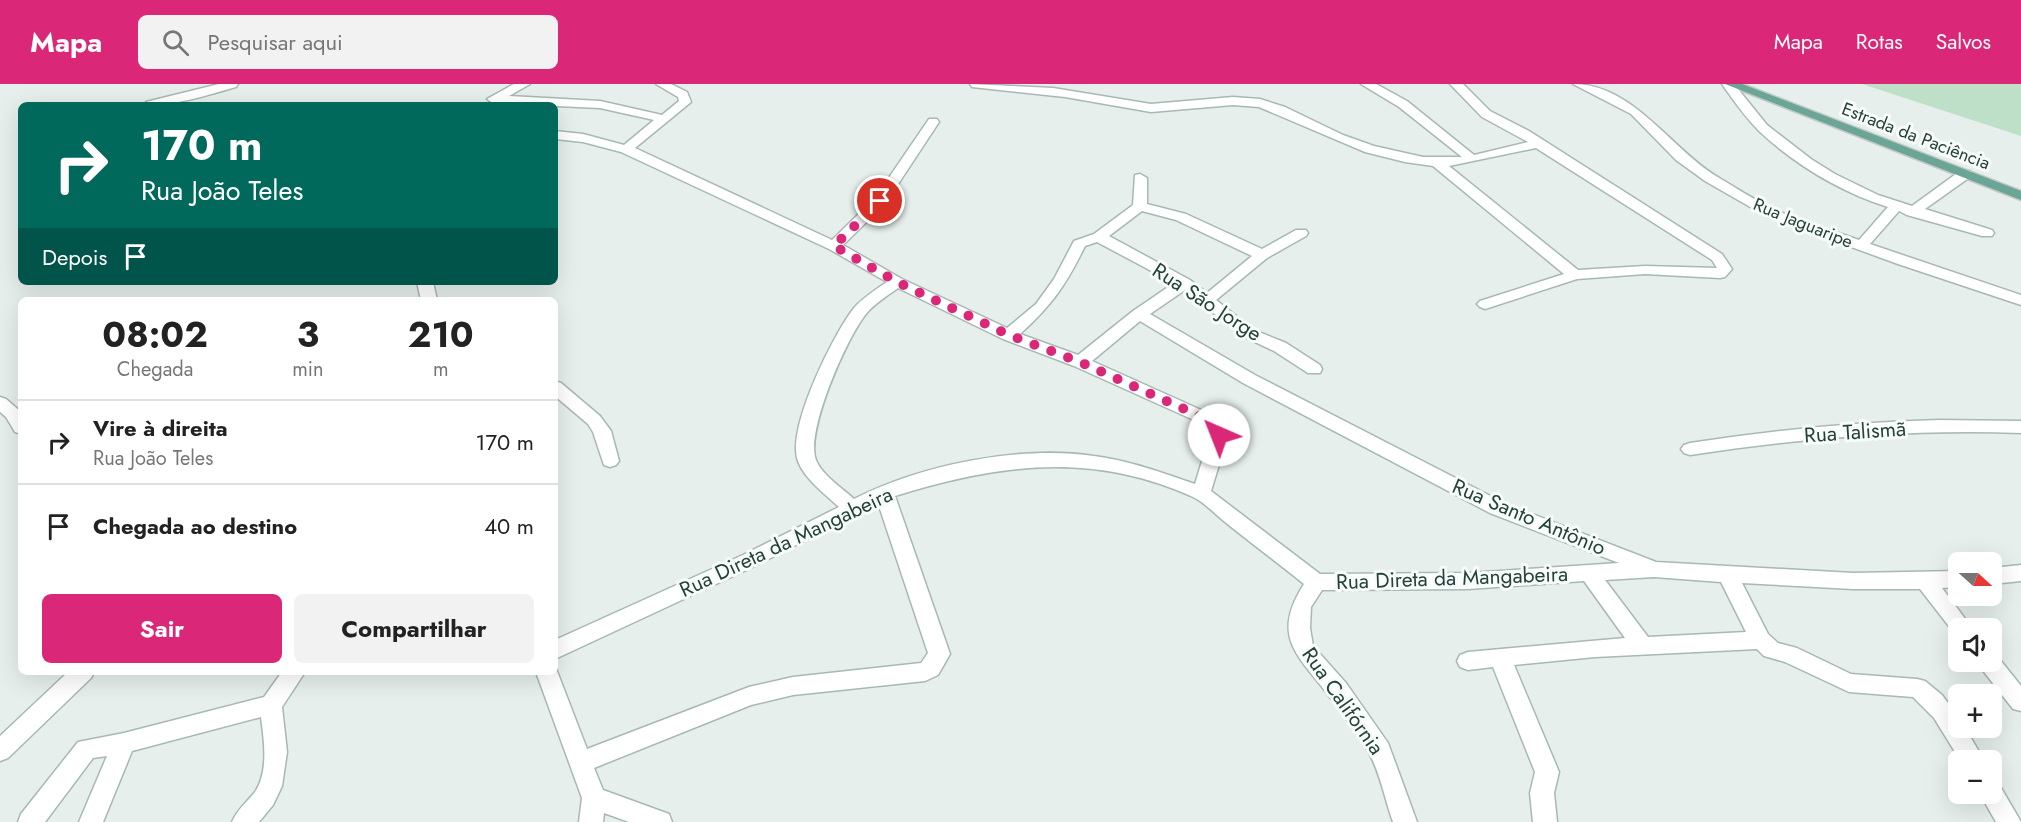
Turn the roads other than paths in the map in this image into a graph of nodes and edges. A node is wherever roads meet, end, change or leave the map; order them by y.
1 (232, 84) edge
2 (524, 84) edge
3 (662, 84) edge
4 (976, 84) edge
5 (1367, 84) edge
6 (1456, 84) edge
7 (1579, 84) edge
8 (1729, 84) edge
9 (165, 102) edge
10 (489, 102) edge
11 (663, 118) junction
12 (933, 122) dead end
13 (558, 135) edge
14 (1538, 144) junction
15 (626, 149) junction
16 (1472, 159) junction
17 (1436, 162) junction
18 (1965, 174) junction
19 (1140, 178) dead end
20 (2021, 196) edge
21 (1140, 206) junction
22 (1896, 206) junction
23 (1912, 212) junction
24 (1987, 232) dead end
25 (1301, 233) dead end
26 (1099, 237) junction
27 (834, 246) junction
28 (1861, 246) junction
29 (1262, 255) junction
30 (1575, 275) junction
31 (897, 282) junction
32 (1185, 283) junction
33 (1208, 300) junction
34 (2021, 300) edge
35 (1485, 304) dead end
36 (1139, 314) junction
37 (1009, 335) junction
38 (1080, 362) junction
39 (1314, 369) dead end
40 (558, 390) edge
41 (0, 403) edge
42 (18, 422) edge
43 (2021, 427) edge
44 (1690, 449) dead end
45 (610, 461) dead end
46 (884, 492) junction
47 (1201, 493) junction
48 (852, 508) junction
49 (1654, 569) junction
50 (1589, 573) junction
51 (2021, 573) edge
52 (1727, 574) junction
53 (2002, 575) edge
54 (1948, 580) edge
55 (1925, 581) junction
56 (1316, 582) junction
57 (1954, 618) edge
58 (1761, 640) junction
59 (1643, 646) junction
60 (558, 649) edge
61 (1500, 657) junction
62 (1468, 662) dead end
63 (1997, 672) edge
64 (80, 675) edge
65 (292, 675) edge
66 (548, 675) edge
67 (2021, 702) edge
68 (271, 705) junction
69 (4, 741) edge
70 (124, 743) junction
71 (1966, 750) edge
72 (582, 762) junction
73 (594, 798) junction
74 (1998, 804) edge
75 (30, 822) edge
76 (91, 822) edge
77 (244, 822) edge
78 (591, 822) edge
79 (660, 822) edge
80 (1405, 822) edge
81 (1545, 822) edge
82 (2009, 822) edge

1 - 9 street
2 - 10 street
3 - 11 street
4 - 17 street
5 - 16 street
6 - 14 street
7 - 28 street, Rua Jaguaripe
8 - 18 main road, Estrada da Paciência
8 - 22 street
10 - 11 street
11 - 15 street
12 - 27 street
13 - 15 street
14 - 16 street
14 - 30 street
15 - 27 street
16 - 17 street
17 - 30 street
18 - 20 main road, Estrada da Paciência
18 - 23 street
19 - 21 street
21 - 26 street
21 - 29 street
22 - 23 street
22 - 28 street
23 - 24 street
25 - 29 street
26 - 32 street, Rua São Jorge
26 - 37 street
27 - 31 street
28 - 34 street, Rua Jaguaripe
29 - 33 street
30 - 35 street
31 - 37 street
31 - 48 street
32 - 33 street, Rua São Jorge
32 - 36 street
33 - 39 street, Rua São Jorge
36 - 38 street
36 - 49 street, Rua Santo Antônio
37 - 38 street
38 - 47 street
40 - 45 street
41 - 42 street
43 - 44 street, Rua Talismã
46 - 47 street, Rua Direta da Mangabeira
46 - 48 street, Rua Direta da Mangabeira
46 - 72 street
47 - 56 street
48 - 60 street, Rua Direta da Mangabeira
49 - 50 street, Rua Direta da Mangabeira
49 - 52 street, Rua Santo Antônio
50 - 56 street, Rua Direta da Mangabeira
50 - 59 street, Rua Direta da Mangabeira
51 - 53 street
52 - 55 street, Rua Santo Antônio
52 - 58 street
54 - 55 street, Rua Santo Antônio
55 - 57 street
56 - 80 street, Rua Califórnia
58 - 59 street
58 - 71 street
59 - 61 street
61 - 62 street
61 - 81 street
63 - 67 street
64 - 69 street
65 - 68 street
66 - 72 street
68 - 70 street
68 - 77 street
70 - 75 street
70 - 76 street
72 - 73 street
73 - 78 street
73 - 79 street
74 - 82 street

